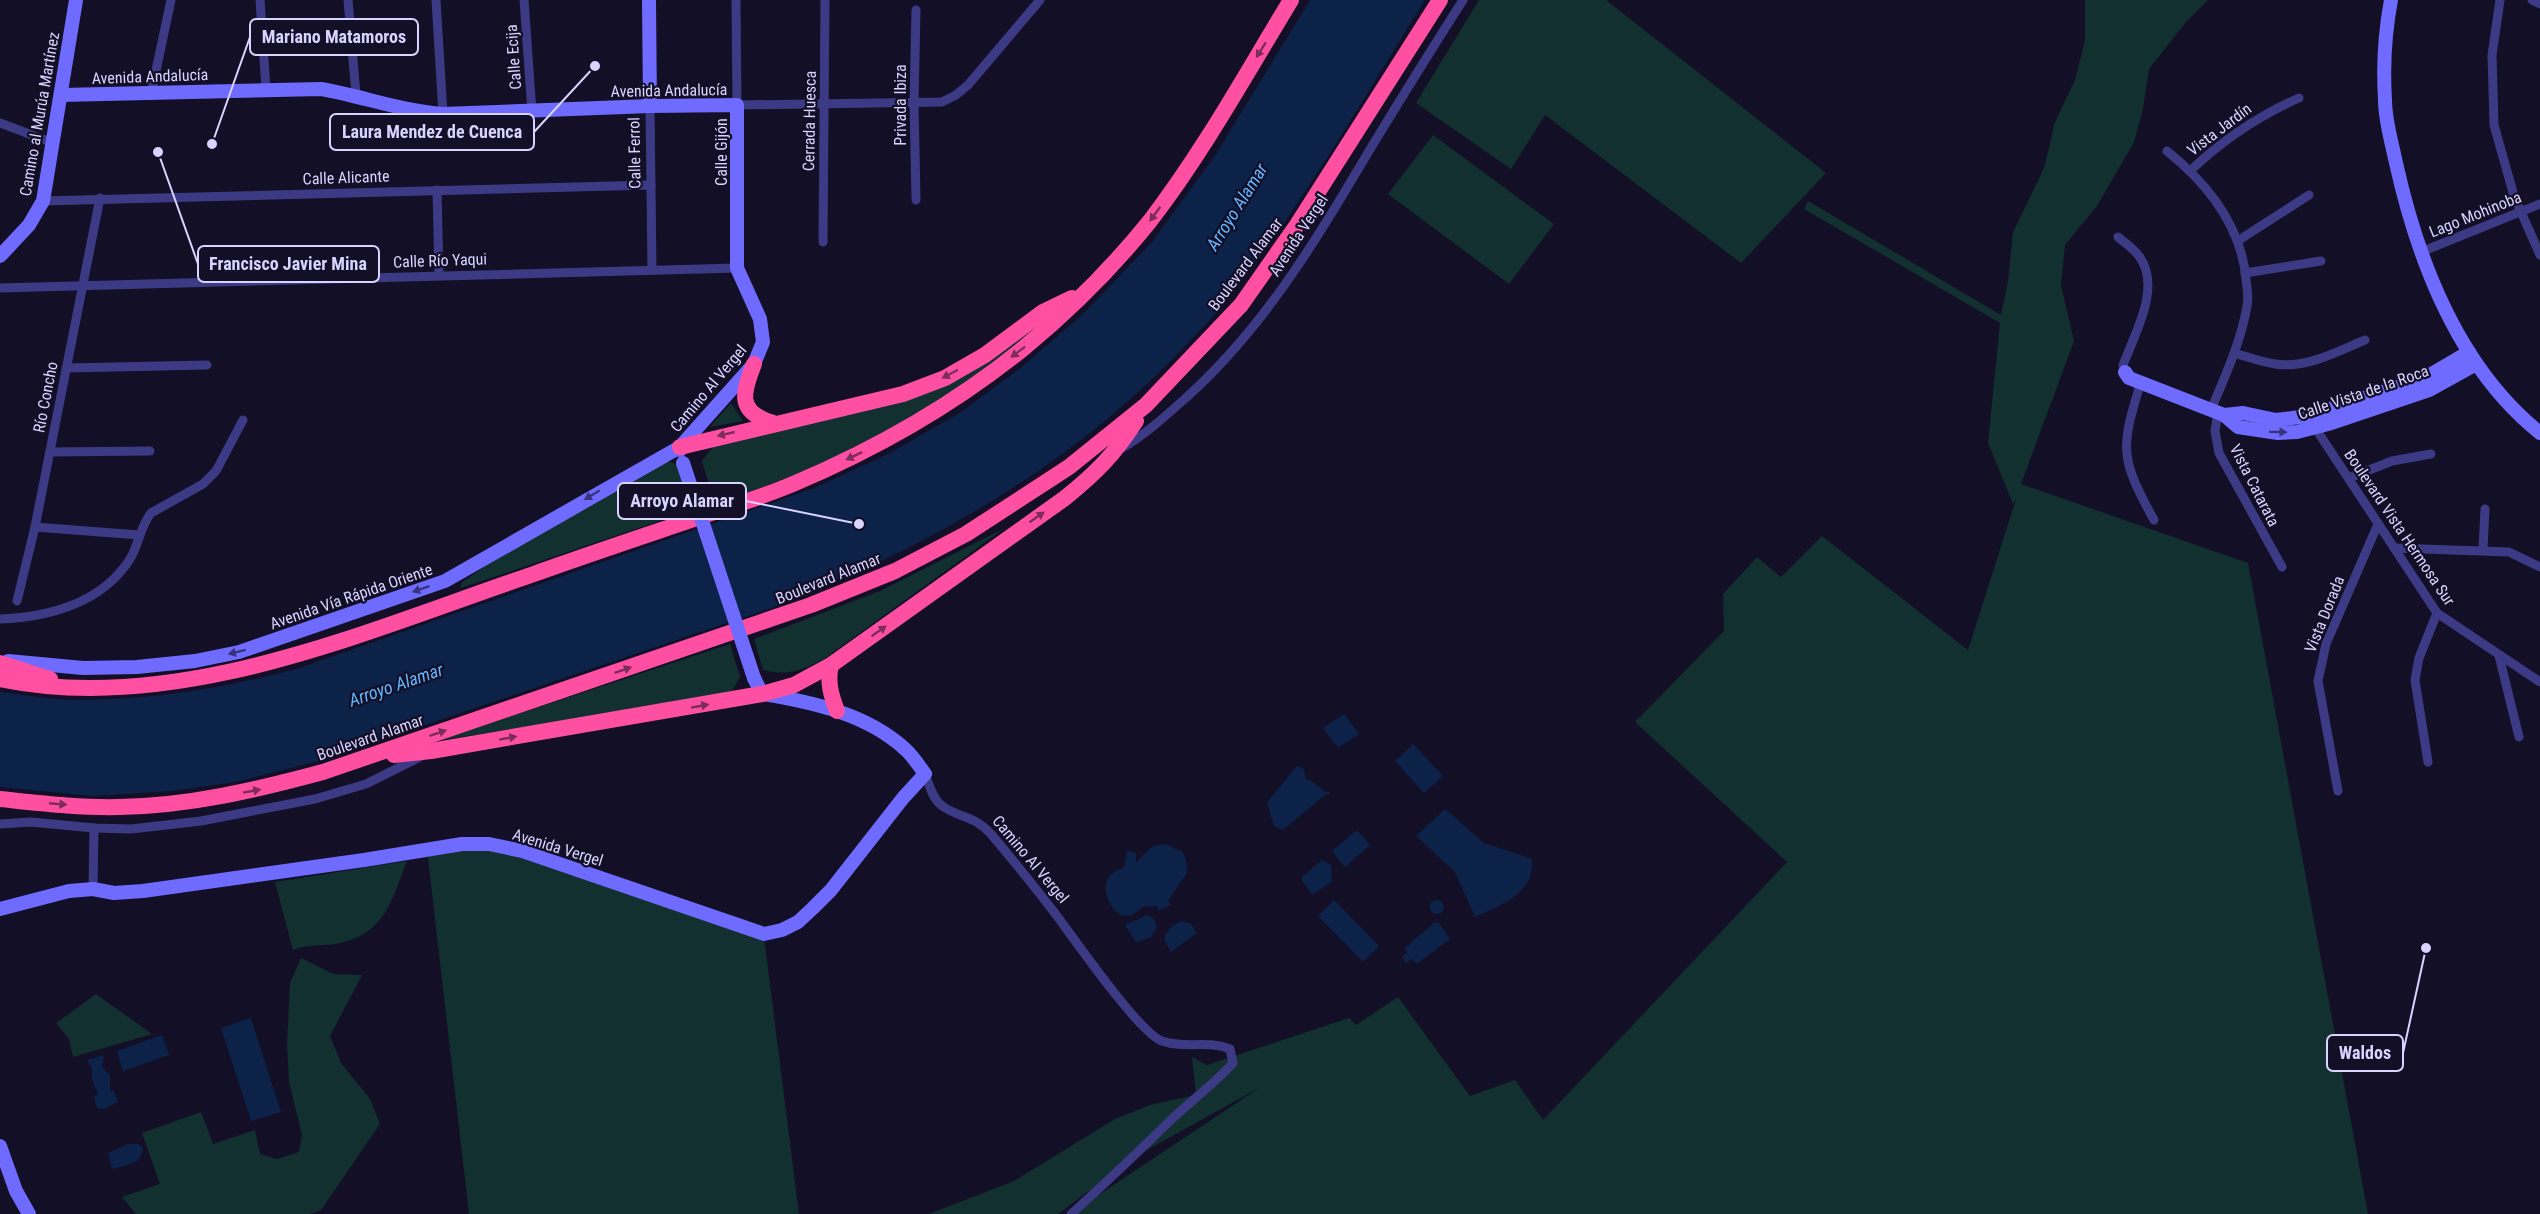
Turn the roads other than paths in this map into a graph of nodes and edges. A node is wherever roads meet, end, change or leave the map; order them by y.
1 (76, 0) edge
2 (171, 0) edge
3 (260, 0) edge
4 (348, 0) edge
5 (435, 0) edge
6 (524, 0) edge
7 (649, 0) edge
8 (736, 0) edge
9 (825, 0) edge
10 (1040, 0) edge
11 (1291, 0) edge
12 (1440, 0) edge
13 (1463, 0) edge
14 (2391, 0) edge
15 (2500, 0) edge
16 (2532, 0) edge
17 (2540, 4) edge
18 (916, 10) dead end
19 (266, 89) junction
20 (151, 94) junction
21 (61, 95) junction
22 (356, 95) junction
23 (2299, 98) dead end
24 (825, 104) junction
25 (914, 104) junction
26 (737, 105) junction
27 (650, 106) junction
28 (532, 112) junction
29 (443, 114) junction
30 (0, 123) edge
31 (53, 143) junction
32 (2167, 151) dead end
33 (2191, 170) junction
34 (651, 185) junction
35 (437, 189) junction
36 (2309, 195) dead end
37 (100, 198) junction
38 (916, 200) dead end
39 (43, 201) junction
40 (2540, 204) edge
41 (2519, 212) junction
42 (2118, 237) dead end
43 (2239, 240) junction
44 (823, 242) dead end
45 (2421, 252) junction
46 (2540, 255) edge
47 (0, 256) edge
48 (2321, 261) dead end
49 (737, 268) junction
50 (652, 270) junction
51 (2246, 273) junction
52 (439, 275) junction
53 (84, 285) junction
54 (0, 288) edge
55 (1089, 290) junction
56 (2366, 340) dead end
57 (2234, 353) junction
58 (2473, 358) junction
59 (754, 364) junction
60 (207, 365) dead end
61 (66, 368) junction
62 (2125, 372) joint
63 (2141, 382) junction
64 (1146, 405) junction
65 (2218, 413) junction
66 (243, 420) dead end
67 (2311, 422) junction
68 (773, 423) junction
69 (2540, 433) edge
70 (1117, 450) junction
71 (150, 451) dead end
72 (50, 452) junction
73 (2431, 454) dead end
74 (681, 455) junction
75 (2349, 478) junction
76 (2484, 509) dead end
77 (2154, 520) dead end
78 (2378, 524) junction
79 (35, 527) junction
80 (139, 535) junction
81 (2394, 548) junction
82 (2483, 549) junction
83 (2282, 567) dead end
84 (2540, 567) edge
85 (17, 601) dead end
86 (2437, 613) junction
87 (0, 619) edge
88 (2499, 656) junction
89 (0, 661) edge
90 (831, 665) junction
91 (0, 679) edge
92 (2540, 682) edge
93 (89, 688) junction
94 (762, 694) junction
95 (837, 711) junction
96 (2518, 737) dead end
97 (430, 752) junction
98 (366, 758) junction
99 (2428, 762) dead end
100 (925, 774) junction
101 (2338, 791) dead end
102 (0, 799) edge
103 (0, 824) edge
104 (94, 828) junction
105 (93, 889) junction
106 (0, 909) edge
107 (0, 1146) edge
108 (3, 1166) edge
109 (29, 1214) edge
110 (1071, 1214) edge

1 - 21 street, Camino al Murúa Martínez
2 - 20 street
3 - 19 street
4 - 22 street
5 - 29 street
6 - 28 street, Calle Ecija
7 - 27 street, Calle Ferrol
8 - 26 street, Calle Gijón
9 - 24 street, Cerrada Huesca
10 - 25 street, Avenida Andalucía
11 -> 55 highway
12 - 64 highway, Boulevard Alamar
13 - 70 street, Avenida Vergel
14 - 45 street
15 - 41 street
16 - 17 street
18 - 25 street, Privada Ibiza
19 - 20 street, Avenida Andalucía
19 - 22 street, Avenida Andalucía
20 - 21 street, Avenida Andalucía
21 - 31 street, Camino al Murúa Martínez
22 - 29 street, Avenida Andalucía
23 - 33 street, Vista Jardín
24 - 25 street, Avenida Andalucía
24 - 26 street, Avenida Andalucía
24 - 44 street, Cerrada Huesca
25 - 38 street, Privada Ibiza
26 - 27 street, Avenida Andalucía
26 - 49 street, Calle Gijón
27 - 28 street, Avenida Andalucía
27 - 34 street, Calle Ferrol
28 - 29 street, Avenida Andalucía
30 - 31 street
31 - 39 street, Camino al Murúa Martínez
32 - 33 street
33 - 43 street
34 - 35 street, Calle Alicante
34 - 50 street, Calle Ferrol
35 - 37 street, Calle Alicante
35 - 52 street
36 - 43 street
37 - 39 street, Calle Alicante
37 - 53 street, Río Concho
39 - 47 street, Camino al Murúa Martínez
40 - 41 street, Lago Mohinoba
41 - 45 street, Lago Mohinoba
41 - 46 street
42 - 62 street
43 - 51 street
45 - 58 street
48 - 51 street
49 - 50 street, Calle Río Yaqui
49 - 59 street, Camino Al Vergel
50 - 52 street, Calle Río Yaqui
51 - 57 street
52 - 53 street, Calle Río Yaqui
53 - 54 street, Calle Río Yaqui
53 - 61 street, Río Concho
55 -> 68 highway
55 -> 93 highway
56 - 57 street
57 - 65 street
58 - 67 street, Calle Vista de la Roca
58 - 69 street
59 - 68 highway
59 - 74 street, Camino Al Vergel
60 - 61 street
61 - 72 street, Río Concho
62 - 63 street, Calle Vista de la Roca
63 - 65 street, Calle Vista de la Roca
63 - 77 street
64 - 70 highway
98 -> 64 highway, Boulevard Alamar
65 - 67 street, Calle Vista de la Roca
65 - 83 street, Vista Catarata
66 - 80 street
67 - 75 street, Boulevard Vista Hermosa Sur
68 -> 74 highway
90 -> 70 highway
71 - 72 street
72 - 79 street, Río Concho
73 - 75 street
74 -> 89 street, Avenida Vía Rápida Oriente
74 - 94 street, bridge
75 - 78 street, Boulevard Vista Hermosa Sur
76 - 82 street
78 - 81 street, Boulevard Vista Hermosa Sur
78 - 101 street, Vista Dorada
79 - 80 street
79 - 85 street, Río Concho
80 - 87 street
81 - 82 street
81 - 86 street, Boulevard Vista Hermosa Sur
82 - 84 street
86 - 88 street, Boulevard Vista Hermosa Sur
86 - 99 street
88 - 92 street, Boulevard Vista Hermosa Sur
88 - 96 street
89 - 93 highway
90 - 94 highway
90 - 95 highway
91 - 93 highway
94 - 95 street, Camino Al Vergel
97 -> 94 highway
95 - 100 street, Camino Al Vergel
97 - 98 highway
97 - 104 street
102 -> 98 highway, Boulevard Alamar
100 - 105 street, Avenida Vergel
100 - 110 street, Camino Al Vergel
103 - 104 street
104 - 105 street
105 - 106 street, Avenida Vergel
107 - 108 street
108 - 109 street

